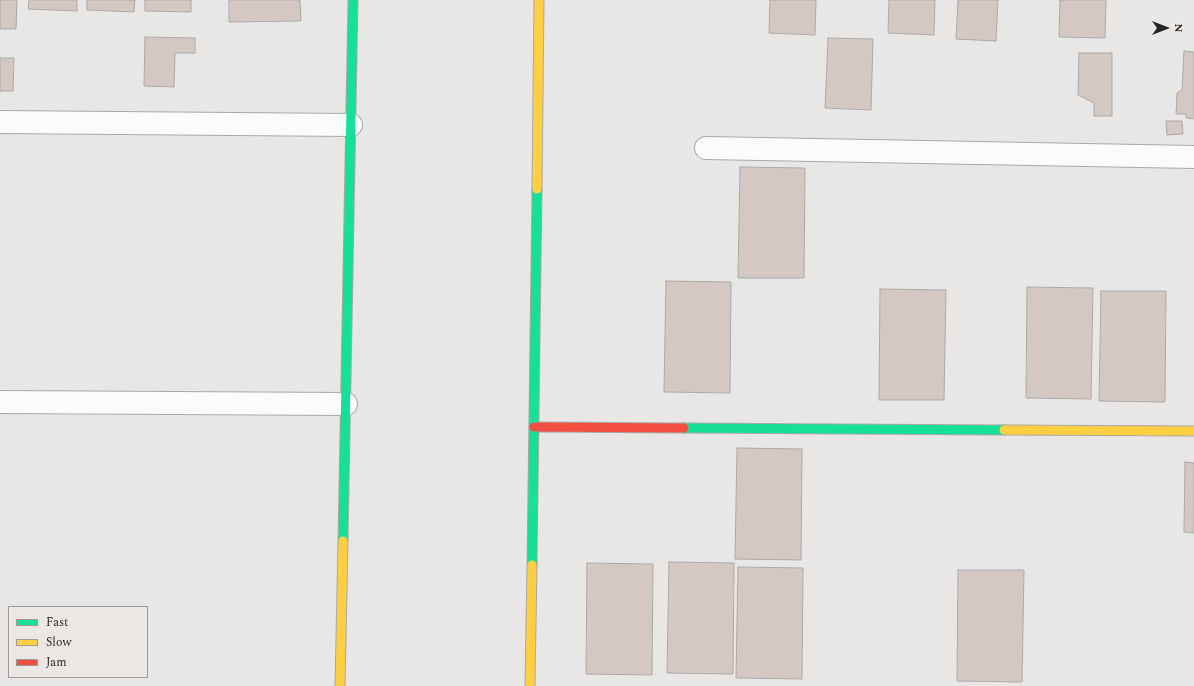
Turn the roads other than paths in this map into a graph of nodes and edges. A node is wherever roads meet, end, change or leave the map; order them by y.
1 (353, 0) edge
2 (539, 0) edge
3 (0, 122) edge
4 (351, 125) junction
5 (706, 148) dead end
6 (1194, 157) edge
7 (0, 402) edge
8 (346, 404) junction
9 (534, 427) junction
10 (1194, 431) edge
11 (340, 686) edge
12 (530, 686) edge

1 - 4 street
2 - 9 street
3 - 4 street
4 - 8 street
5 - 6 street
7 - 8 street
8 - 11 street
9 - 10 street
9 - 12 street

